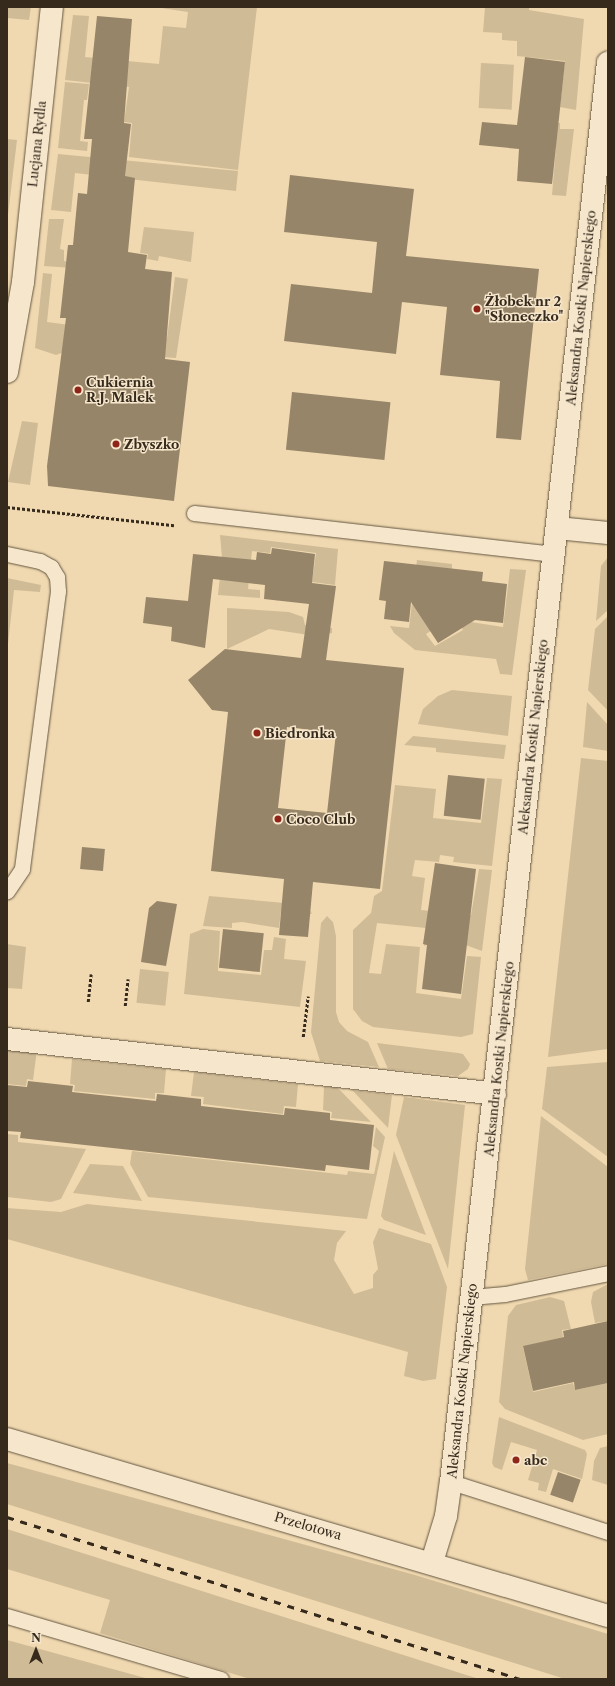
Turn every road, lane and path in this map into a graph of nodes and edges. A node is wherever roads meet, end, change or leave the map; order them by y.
1 (52, 7) edge
2 (608, 63) edge
3 (15, 281) edge
4 (7, 372) edge
5 (194, 513) dead end
6 (557, 528) junction
7 (608, 533) edge
8 (7, 554) edge
9 (554, 554) junction
10 (7, 891) edge
11 (91, 974) dead end
12 (128, 979) dead end
13 (308, 996) dead end
14 (88, 1002) dead end
15 (126, 1006) dead end
16 (303, 1037) dead end
17 (7, 1039) edge
18 (495, 1094) junction
19 (608, 1273) edge
20 (471, 1297) junction
21 (7, 1439) edge
22 (451, 1482) junction
23 (608, 1532) edge
24 (432, 1562) junction
25 (7, 1616) edge
26 (608, 1616) edge
27 (221, 1679) edge

1 - 3 street, Lucjana Rydla
2 - 6 street, Aleksandra Kostki Napierskiego
3 - 4 street, Lucjana Rydla
5 - 9 lane
6 - 7 street
6 - 9 street, Aleksandra Kostki Napierskiego
8 - 10 lane
9 - 18 street, Aleksandra Kostki Napierskiego
11 - 14 path
12 - 15 path
13 - 16 path
17 - 18 street
18 - 20 street, Aleksandra Kostki Napierskiego
19 - 20 lane
20 - 22 street, Aleksandra Kostki Napierskiego
21 - 24 street, Przelotowa
22 - 23 lane
22 - 24 street, Aleksandra Kostki Napierskiego
24 - 26 street, Przelotowa
25 - 27 lane

